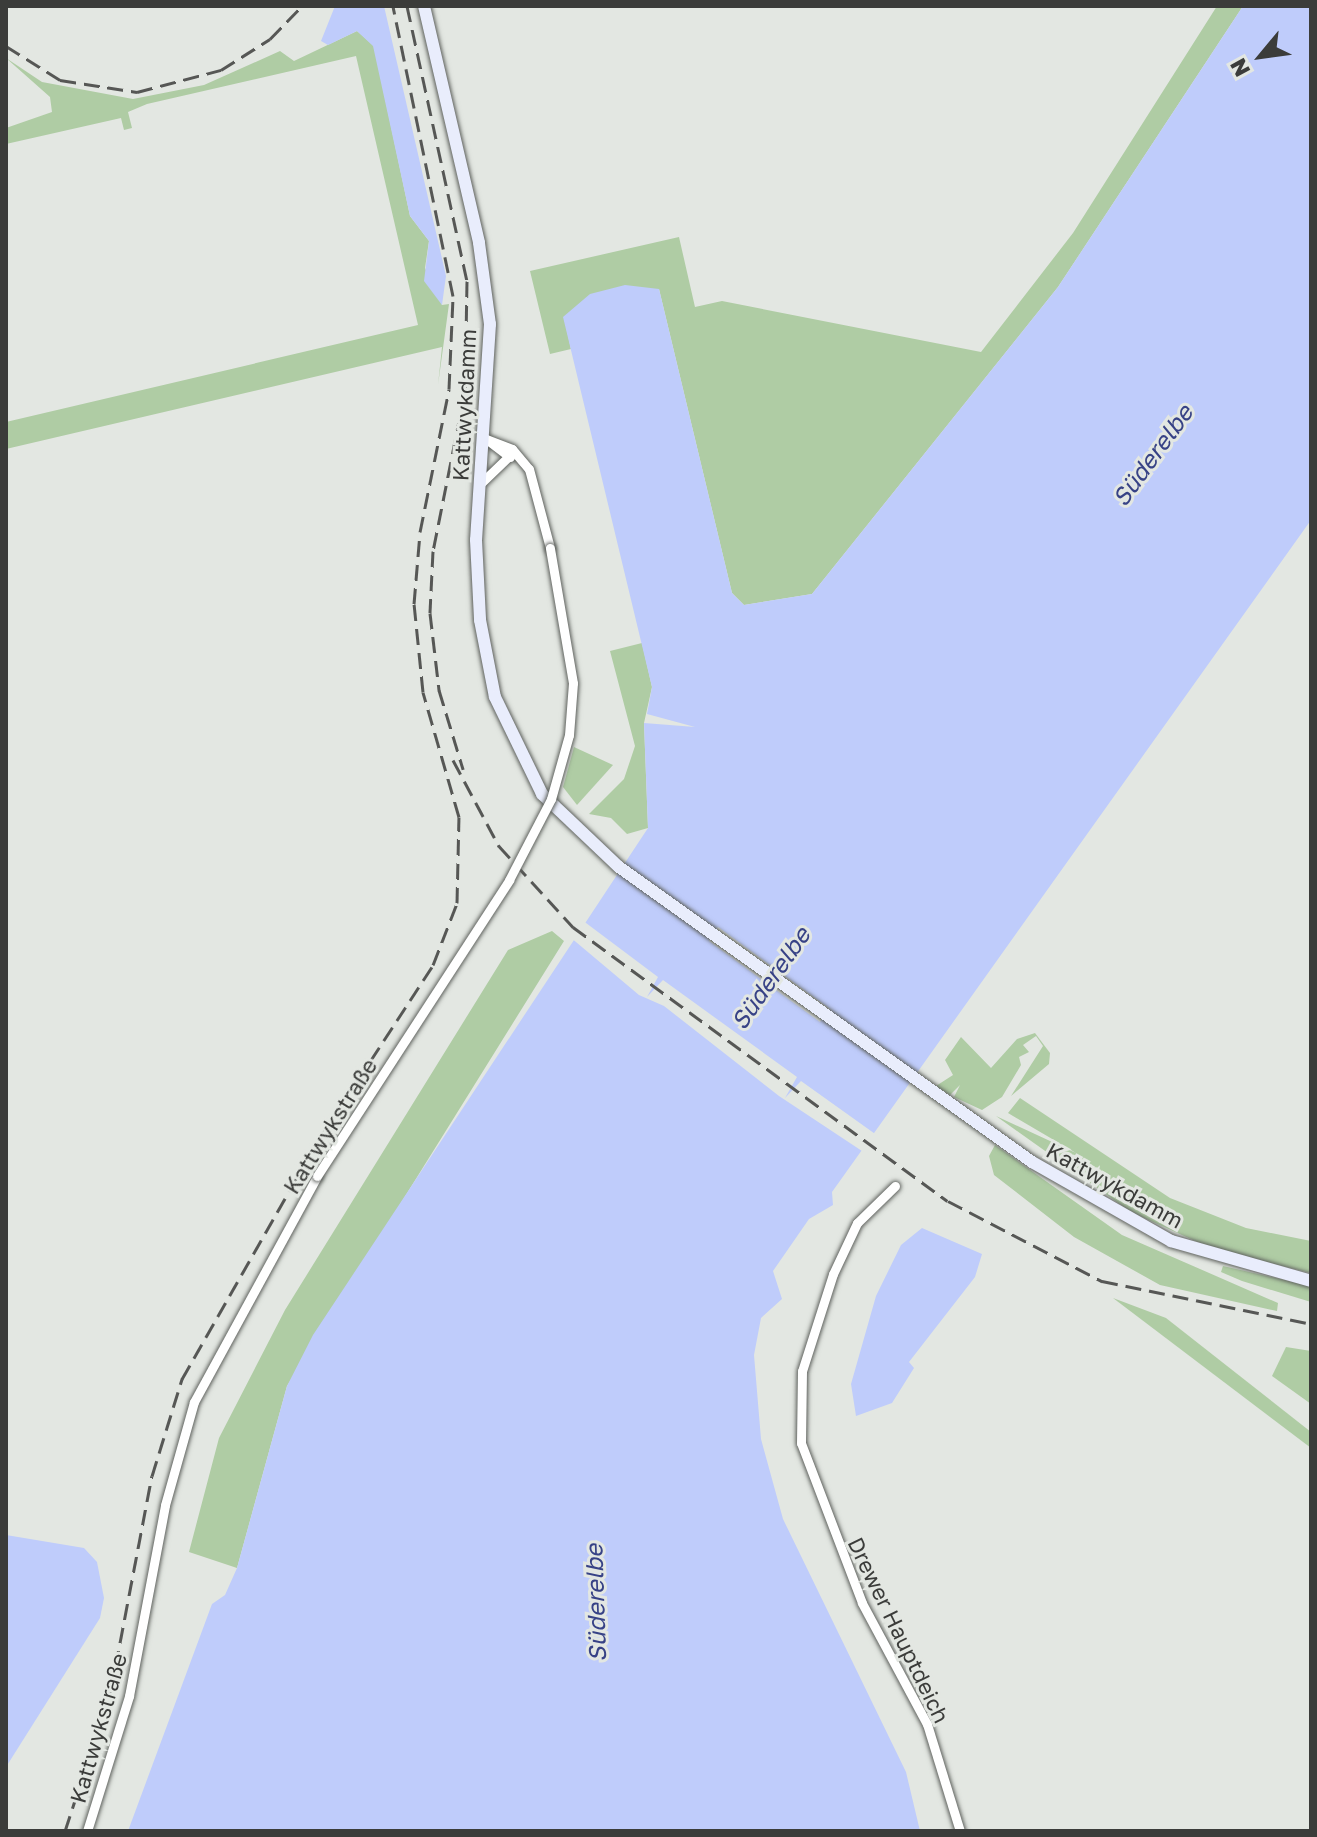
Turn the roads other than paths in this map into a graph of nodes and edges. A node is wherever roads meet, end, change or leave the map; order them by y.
1 (424, 6) edge
2 (486, 439) junction
3 (513, 457) junction
4 (480, 484) junction
5 (895, 1186) dead end
6 (1311, 1281) edge
7 (87, 1831) edge
8 (960, 1831) edge

1 - 2 main road, Kattwykdamm
2 - 3 street
2 - 4 main road, Kattwykdamm
3 - 4 street
3 - 7 street, Kattwykstraße, bridge
4 - 6 main road, Kattwykdamm
5 - 8 street, Drewer Hauptdeich

